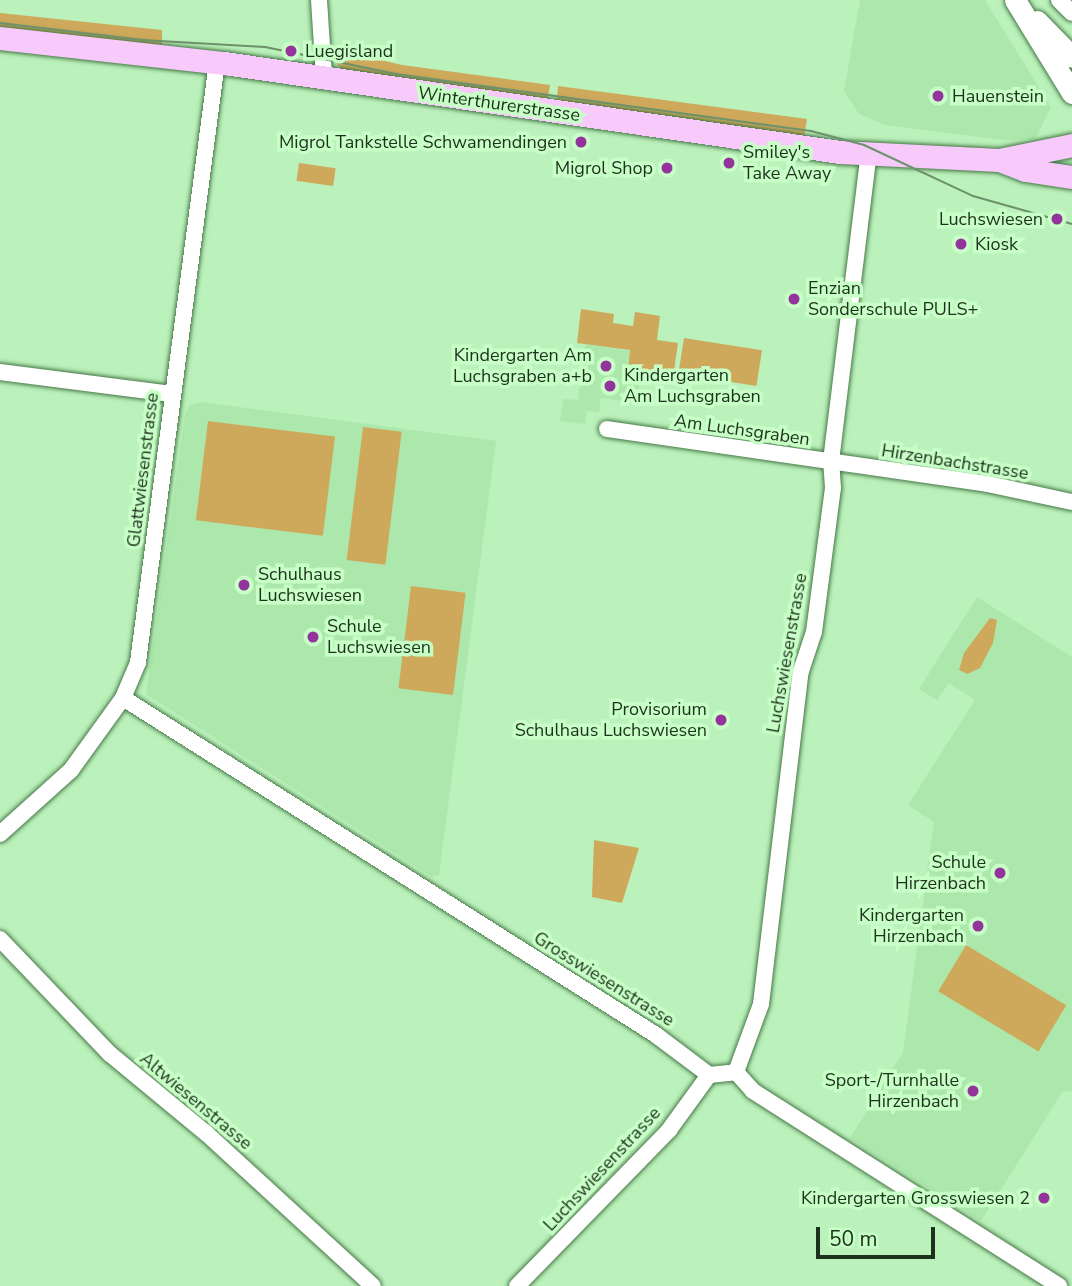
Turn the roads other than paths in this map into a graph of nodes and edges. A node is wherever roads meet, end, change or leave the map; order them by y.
1 (319, 0) edge
2 (1015, 0) edge
3 (1059, 0) edge
4 (1072, 13) edge
5 (0, 38) edge
6 (1072, 57) edge
7 (217, 62) junction
8 (324, 77) junction
9 (1072, 93) edge
10 (1072, 145) edge
11 (869, 153) junction
12 (999, 160) junction
13 (1072, 177) edge
14 (0, 372) edge
15 (172, 394) junction
16 (607, 429) dead end
17 (831, 461) junction
18 (1072, 502) edge
19 (123, 698) junction
20 (0, 834) edge
21 (0, 939) edge
22 (704, 1070) junction
23 (736, 1072) junction
24 (373, 1286) edge
25 (517, 1286) edge
26 (1059, 1286) edge

1 - 8 street
2 - 6 main road
2 - 9 main road
3 - 4 street
5 - 7 main road, Winterthurerstrasse
7 - 8 main road, Winterthurerstrasse
7 - 15 street, Glattwiesenstrasse
8 - 11 main road, Winterthurerstrasse
10 - 12 main road, Winterthurerstrasse
11 - 12 main road, Winterthurerstrasse
11 - 17 street, Luchswiesenstrasse
12 - 13 main road, Winterthurerstrasse
14 - 15 street
15 - 19 street, Glattwiesenstrasse
16 - 17 street, Am Luchsgraben
17 - 18 street, Hirzenbachstrasse
17 - 23 street, Luchswiesenstrasse
19 - 20 street, Glattwiesenstrasse
19 - 22 street, Grosswiesenstrasse
21 - 24 street, Altwiesenstrasse
22 - 23 street
22 - 25 street, Luchswiesenstrasse
23 - 26 street

